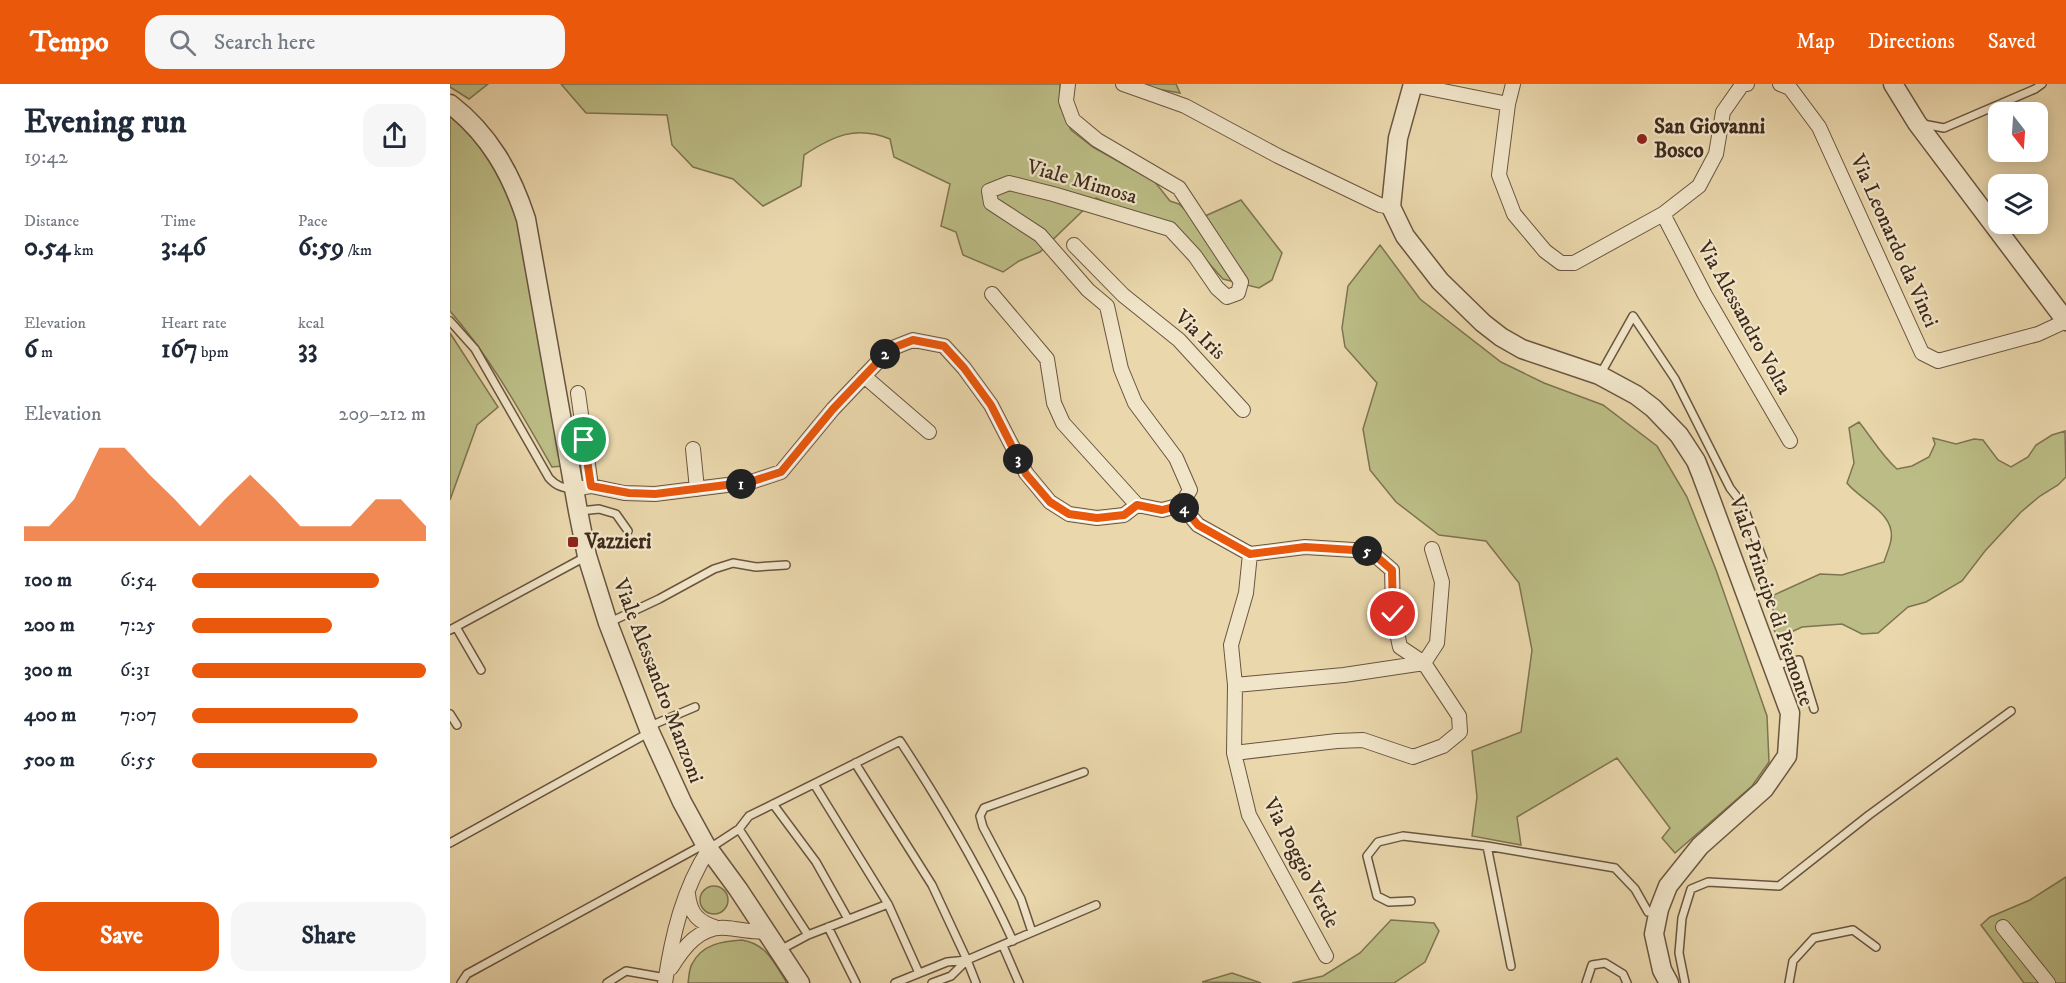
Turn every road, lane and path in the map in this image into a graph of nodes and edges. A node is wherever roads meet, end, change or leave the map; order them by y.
1 (1068, 84) edge
2 (1123, 84) edge
3 (1513, 84) edge
4 (1747, 84) edge
5 (1780, 84) edge
6 (1893, 84) edge
7 (2042, 84) edge
8 (1413, 85) edge
9 (450, 104) edge
10 (1508, 104) junction
11 (1917, 123) junction
12 (1391, 207) junction
13 (1663, 214) junction
14 (1074, 245) dead end
15 (992, 294) dead end
16 (1123, 295) junction
17 (1107, 306) junction
18 (450, 321) edge
19 (2066, 321) edge
20 (1599, 375) junction
21 (864, 376) junction
22 (578, 393) dead end
23 (1243, 410) dead end
24 (929, 432) dead end
25 (1790, 441) dead end
26 (693, 449) dead end
27 (582, 487) junction
28 (697, 489) junction
29 (1137, 505) junction
30 (1181, 505) junction
31 (578, 511) junction
32 (628, 531) dead end
33 (1432, 549) dead end
34 (1250, 554) junction
35 (587, 556) junction
36 (1763, 560) dead end
37 (786, 565) dead end
38 (608, 623) junction
39 (453, 629) edge
40 (1424, 663) junction
41 (1772, 665) junction
42 (481, 670) dead end
43 (1235, 685) junction
44 (694, 707) dead end
45 (1814, 709) dead end
46 (2011, 711) dead end
47 (450, 714) edge
48 (457, 725) dead end
49 (649, 730) junction
50 (1234, 753) junction
51 (855, 763) junction
52 (1084, 772) dead end
53 (814, 783) junction
54 (773, 804) junction
55 (739, 829) junction
56 (450, 843) edge
57 (1487, 846) junction
58 (707, 847) junction
59 (688, 892) junction
60 (1411, 901) dead end
61 (888, 904) junction
62 (1096, 905) dead end
63 (1659, 909) junction
64 (848, 919) junction
65 (828, 927) junction
66 (2003, 927) dead end
67 (717, 928) junction
68 (765, 931) junction
69 (1032, 932) junction
70 (808, 935) junction
71 (1013, 941) junction
72 (1003, 946) junction
73 (1876, 947) dead end
74 (779, 951) junction
75 (1326, 956) dead end
76 (967, 960) junction
77 (1511, 966) dead end
78 (919, 973) junction
79 (666, 980) edge
80 (461, 983) edge
81 (607, 983) edge
82 (800, 983) edge
83 (856, 983) edge
84 (895, 983) edge
85 (932, 983) edge
86 (976, 983) edge
87 (1019, 983) edge
88 (1586, 983) edge
89 (1627, 983) edge
90 (1669, 983) edge
91 (1685, 983) edge
92 (1789, 983) edge
93 (2048, 983) edge

1 - 17 street, Viale Mimosa
2 - 12 street
3 - 10 street
4 - 13 street
5 - 19 street, Via Leonardo da Vinci
6 - 11 street
7 - 11 lane
8 - 10 street
8 - 12 street
9 - 27 street, Viale Alessandro Manzoni
10 - 13 street
11 - 19 street
12 - 20 street, Viale Principe di Piemonte
13 - 25 street, Via Alessandro Volta
14 - 16 street, Via Iris
15 - 29 street
16 - 17 street
16 - 23 street, Via Iris
17 - 30 street
18 - 27 lane
20 - 36 lane
20 - 41 street, Viale Principe di Piemonte
21 - 24 street
21 - 28 street
21 - 29 street
22 - 27 street
26 - 28 street
27 - 28 street
27 - 31 street, Viale Alessandro Manzoni
29 - 30 street
30 - 34 street
31 - 32 lane
31 - 35 street, Viale Alessandro Manzoni
33 - 40 street
34 - 40 street
34 - 43 street, Via Poggio Verde
35 - 38 street, Viale Alessandro Manzoni
35 - 39 lane
37 - 38 lane
38 - 49 street, Viale Alessandro Manzoni
39 - 42 lane
40 - 43 street
40 - 50 street
41 - 45 lane
41 - 63 street, Viale Principe di Piemonte
43 - 50 street, Via Poggio Verde
44 - 49 lane
46 - 91 lane
47 - 48 lane
49 - 56 lane
49 - 58 street, Viale Alessandro Manzoni
50 - 75 street, Via Poggio Verde
51 - 53 lane
51 - 71 lane
51 - 76 lane
52 - 69 lane
53 - 54 lane
53 - 61 lane
54 - 55 lane
54 - 64 lane
55 - 58 lane
55 - 70 lane
57 - 60 lane
57 - 63 lane
57 - 77 lane
58 - 59 street
58 - 68 street, Viale Alessandro Manzoni
58 - 80 lane
59 - 67 street
59 - 79 street
61 - 64 lane
61 - 78 lane
62 - 69 lane
63 - 90 street, Viale Principe di Piemonte
64 - 65 lane
65 - 70 lane
65 - 83 lane
66 - 93 street
67 - 68 street
67 - 79 street
68 - 74 street, Viale Alessandro Manzoni
69 - 71 lane
70 - 74 lane
71 - 72 lane
72 - 76 lane
72 - 87 lane
73 - 92 lane
74 - 82 street, Viale Alessandro Manzoni
76 - 78 lane
76 - 85 lane
76 - 86 lane
78 - 84 lane
79 - 81 lane
88 - 89 lane

